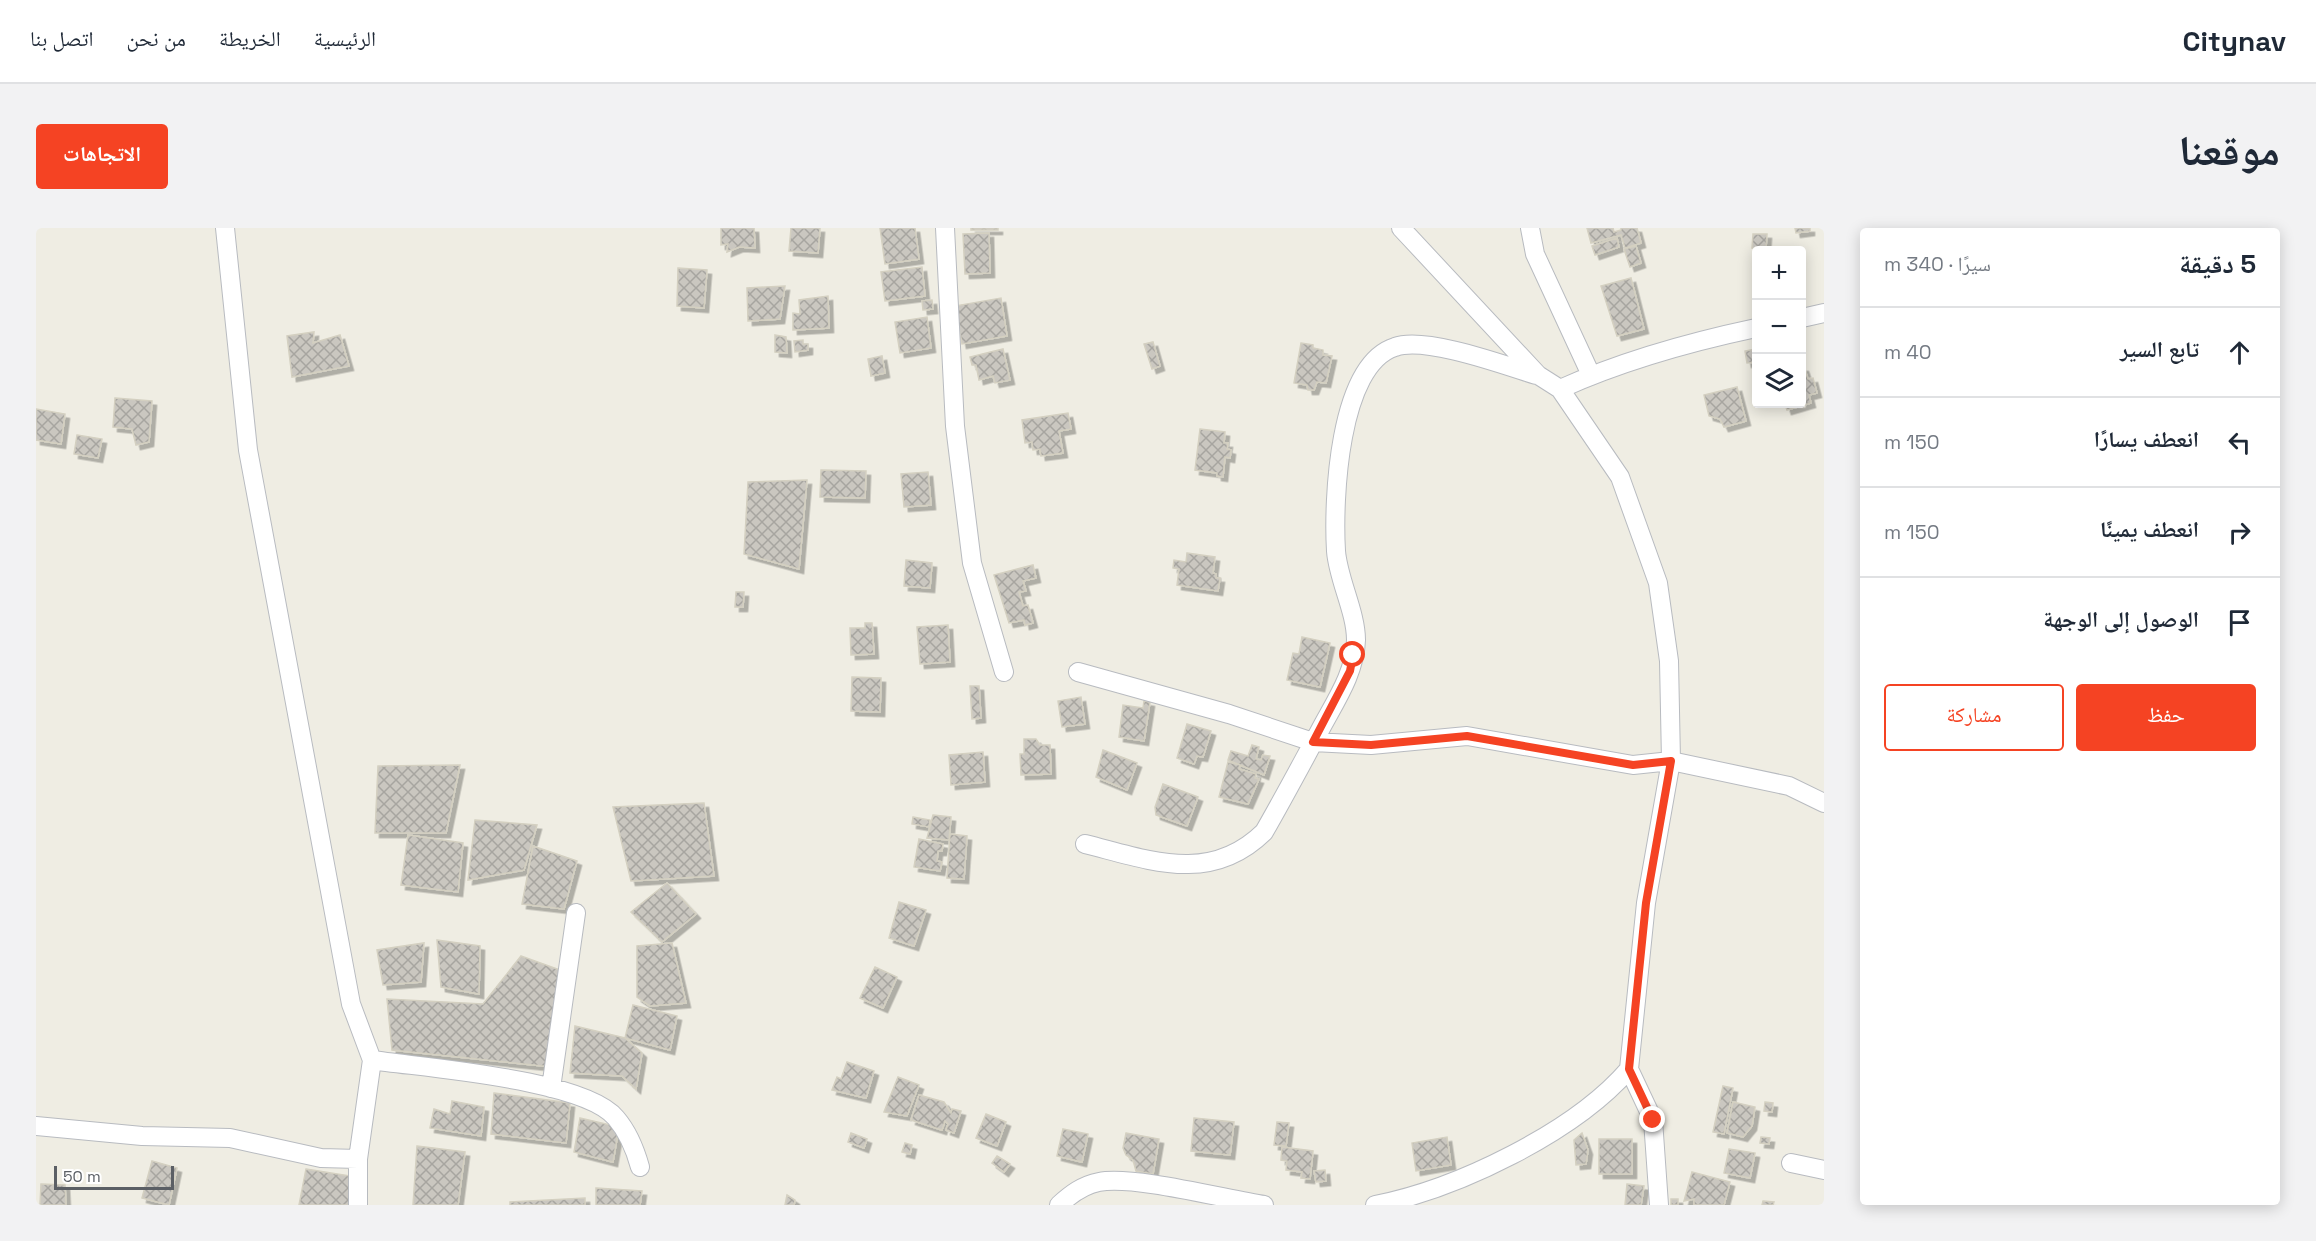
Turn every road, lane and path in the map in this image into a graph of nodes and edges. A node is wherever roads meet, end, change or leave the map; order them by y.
1 (225, 228) edge
2 (945, 228) edge
3 (1401, 228) edge
4 (1530, 228) edge
5 (1824, 313) edge
6 (1806, 317) edge
7 (1752, 329) edge
8 (1538, 375) junction
9 (1591, 375) junction
10 (1560, 389) junction
11 (1004, 672) dead end
12 (1078, 672) dead end
13 (1313, 742) junction
14 (1671, 761) junction
15 (1824, 802) edge
16 (1085, 844) dead end
17 (576, 913) dead end
18 (372, 1060) junction
19 (1629, 1069) junction
20 (551, 1088) junction
21 (36, 1126) edge
22 (358, 1159) junction
23 (1791, 1163) dead end
24 (640, 1167) dead end
25 (1824, 1170) edge
26 (358, 1205) edge
27 (1059, 1205) edge
28 (1264, 1205) edge
29 (1375, 1205) edge
30 (1659, 1205) edge

1 - 18 street
2 - 11 street
3 - 8 street
4 - 9 street
5 - 6 street
7 - 9 street
8 - 10 street
8 - 13 street
9 - 10 street
10 - 14 street
12 - 13 street
13 - 14 street
13 - 16 street
14 - 15 street
14 - 19 street
17 - 20 street
18 - 20 street
18 - 22 street
19 - 29 street
19 - 30 street
20 - 24 street
21 - 22 street
22 - 26 street
23 - 25 street
27 - 28 street

